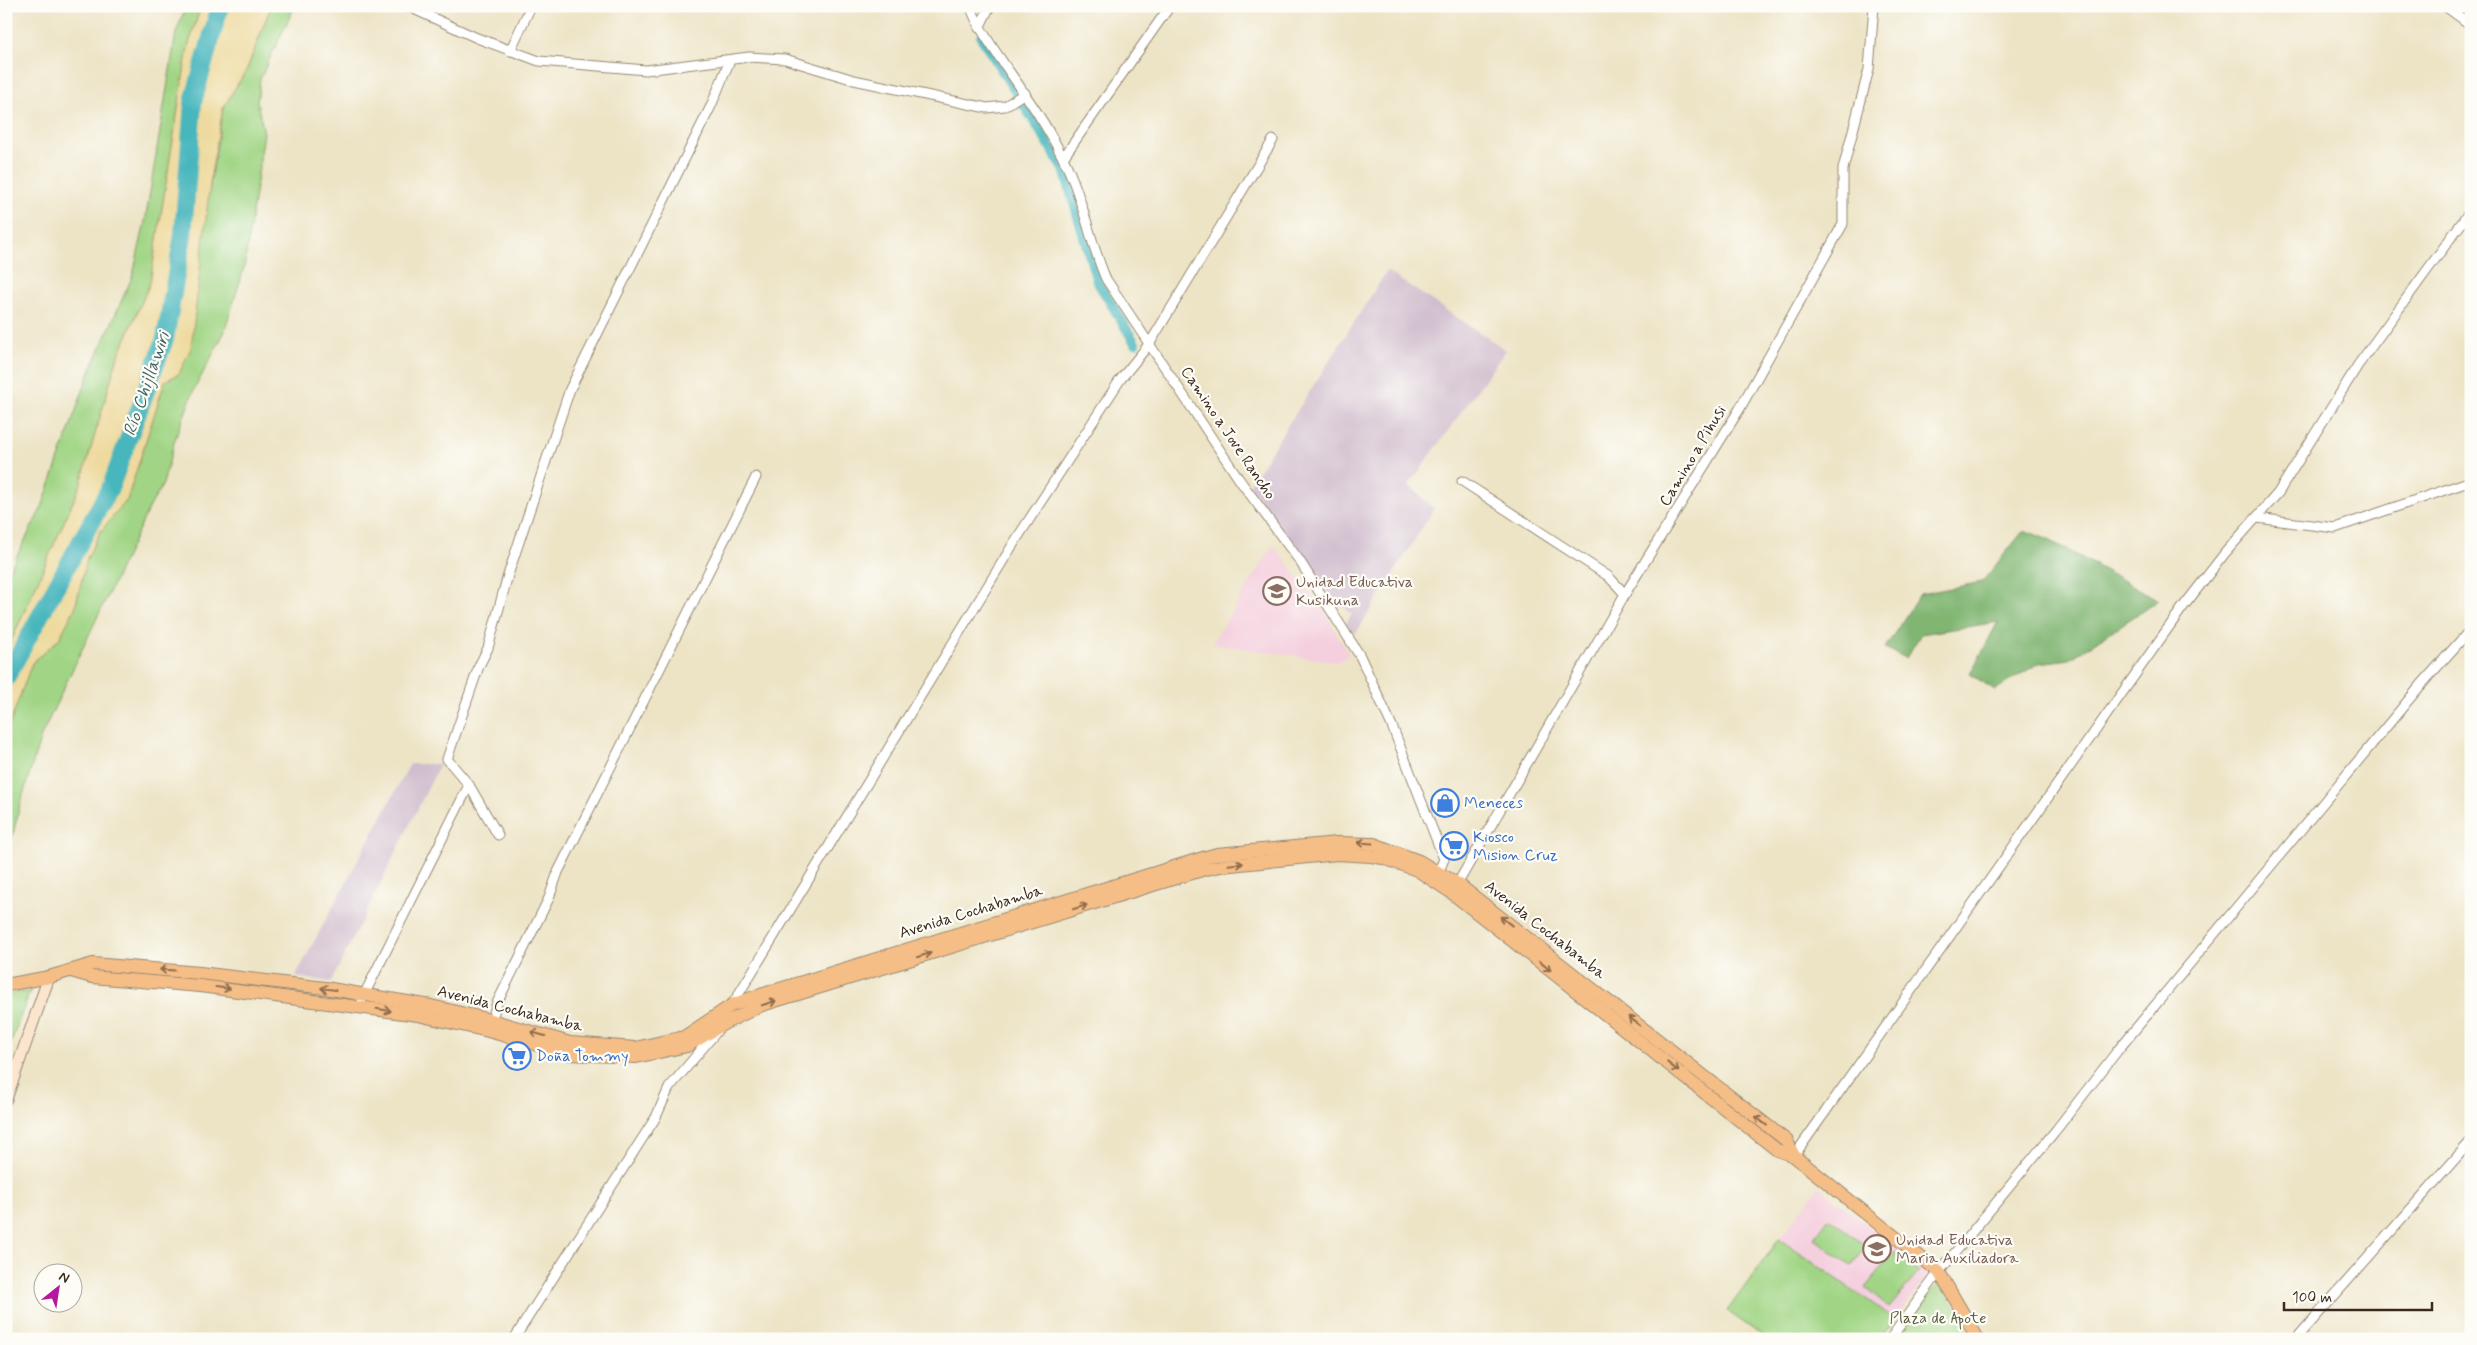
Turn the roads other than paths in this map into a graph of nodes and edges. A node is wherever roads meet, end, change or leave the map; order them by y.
1 (407, 6) edge
2 (531, 6) edge
3 (970, 6) edge
4 (990, 6) edge
5 (1170, 6) edge
6 (1874, 6) edge
7 (2445, 6) edge
8 (2471, 25) edge
9 (979, 28) junction
10 (510, 51) junction
11 (730, 60) junction
12 (1025, 93) junction
13 (1273, 140) dead end
14 (1063, 158) junction
15 (2471, 210) edge
16 (1150, 343) junction
17 (756, 477) dead end
18 (1462, 481) dead end
19 (2471, 481) edge
20 (2258, 518) junction
21 (1625, 594) junction
22 (2471, 629) edge
23 (469, 785) junction
24 (498, 835) dead end
25 (1437, 876) junction
26 (1455, 888) junction
27 (49, 977) junction
28 (6, 985) edge
29 (362, 1000) junction
30 (732, 1005) junction
31 (725, 1023) junction
32 (490, 1026) junction
33 (6, 1099) edge
34 (2471, 1141) edge
35 (1794, 1156) junction
36 (1939, 1272) junction
37 (514, 1339) edge
38 (1890, 1339) edge
39 (1978, 1339) edge
40 (2296, 1339) edge

1 - 10 street
2 - 10 street
3 - 9 street, Camino a Jove Rancho
4 - 9 street
5 - 14 street
6 - 21 street, Camino a Pihusi
7 - 8 street
9 - 12 street, Camino a Jove Rancho
10 - 11 street
11 - 12 street
11 - 23 street
12 - 14 street, Camino a Jove Rancho
13 - 16 street
14 - 16 street, Camino a Jove Rancho
15 - 20 street
16 - 25 street, Camino a Jove Rancho
16 - 30 street
17 - 32 street
18 - 21 street
19 - 20 street
20 - 35 street
21 - 26 street, Camino a Pihusi
22 - 36 street
23 - 24 street
23 - 29 street
25 - 26 main road, Avenida Cochabamba
25 -> 30 main road, Avenida Cochabamba
31 -> 25 main road, Avenida Cochabamba
26 - 35 main road, Avenida Cochabamba
27 - 28 main road, Avenida Cochabamba
27 - 29 main road, Avenida Cochabamba
27 - 33 street
29 - 32 main road, Avenida Cochabamba
30 - 31 street
30 -> 32 main road, Avenida Cochabamba
31 - 32 main road, Avenida Cochabamba
31 - 37 street
34 - 40 street
35 - 36 main road, Avenida Cochabamba
36 - 38 street
36 - 39 main road, Avenida Cochabamba

